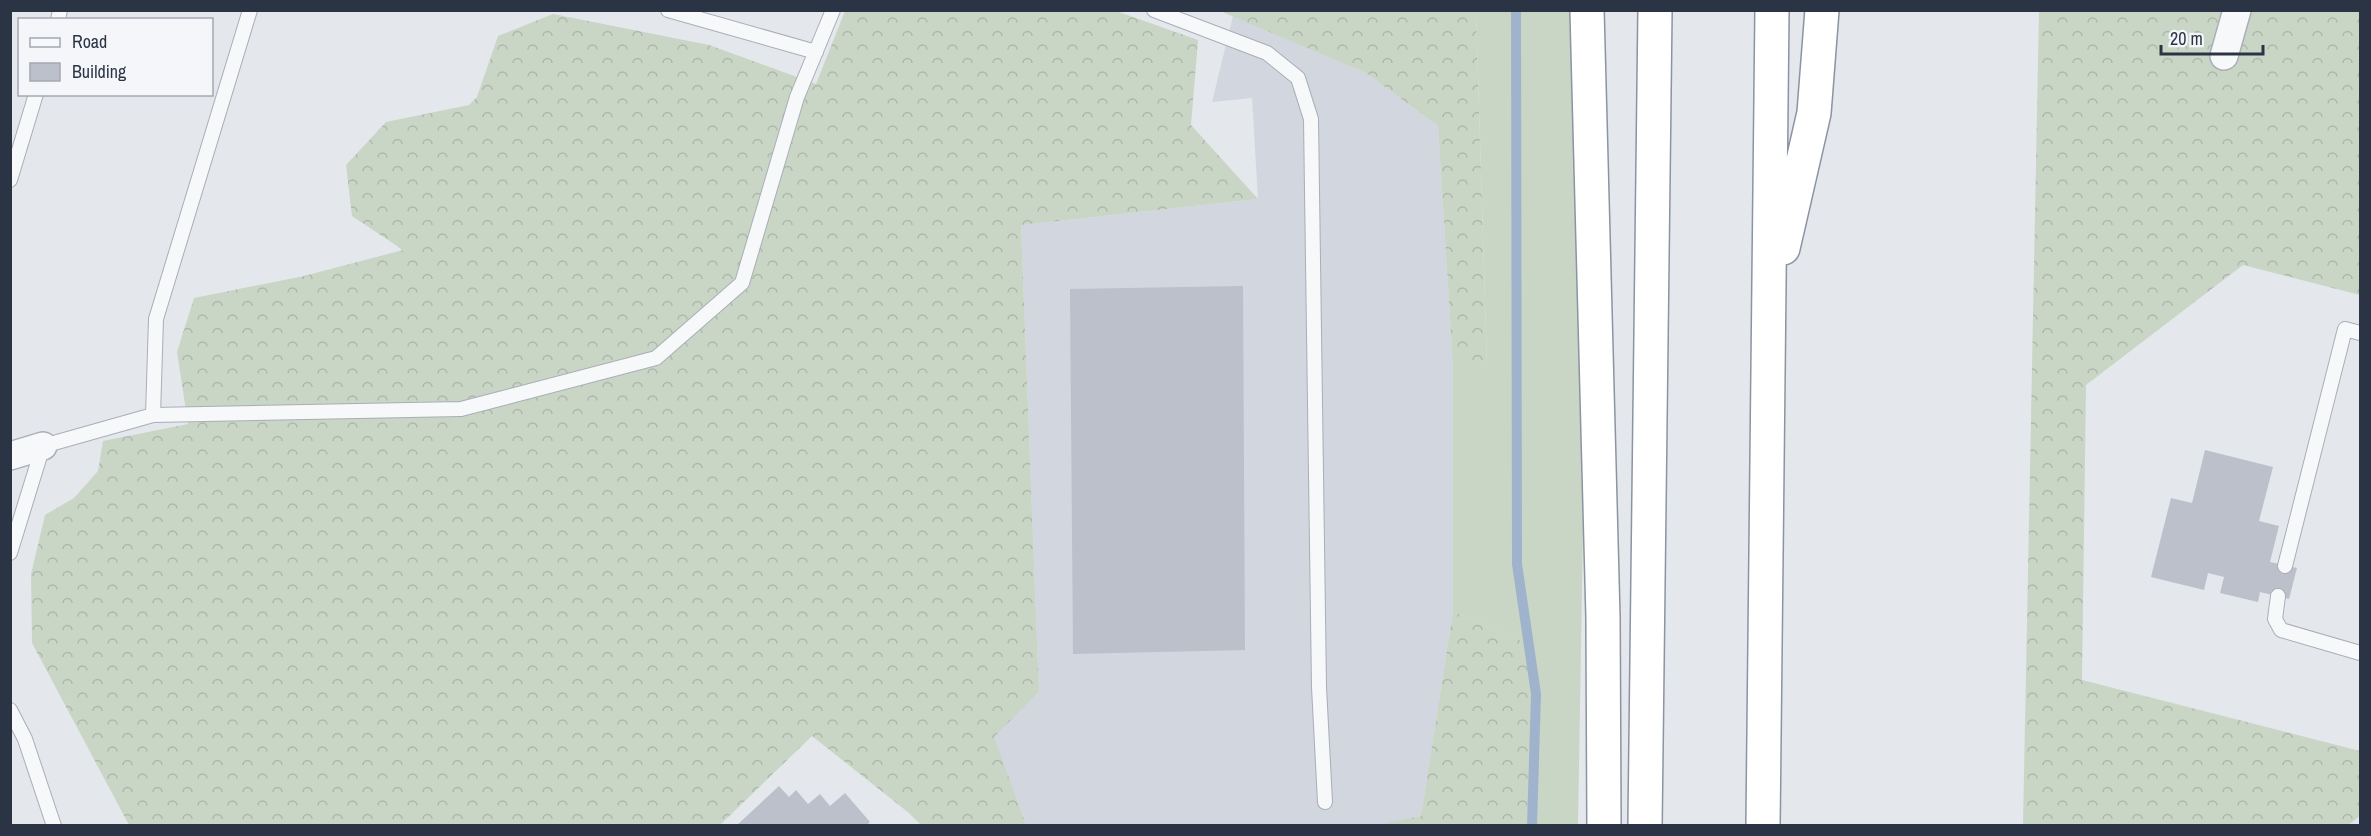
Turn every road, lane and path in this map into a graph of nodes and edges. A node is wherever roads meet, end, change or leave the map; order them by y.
1 (250, 10) edge
2 (668, 10) edge
3 (833, 10) edge
4 (1154, 10) edge
5 (1587, 10) edge
6 (1654, 10) edge
7 (1772, 10) edge
8 (1822, 10) edge
9 (2237, 10) edge
10 (816, 52) junction
11 (2224, 56) dead end
12 (35, 96) edge
13 (10, 180) edge
14 (1769, 308) junction
15 (2361, 333) edge
16 (153, 415) junction
17 (43, 446) junction
18 (10, 456) edge
19 (10, 553) edge
20 (2285, 566) dead end
21 (2278, 596) dead end
22 (2361, 638) edge
23 (2359, 652) edge
24 (10, 710) edge
25 (16, 736) edge
26 (1325, 802) dead end
27 (54, 825) edge
28 (1604, 825) edge
29 (1645, 825) edge
30 (1762, 825) edge

1 - 16 lane
2 - 10 lane
3 - 10 lane
4 - 26 lane
5 - 28 highway
6 - 29 highway
7 - 14 highway
8 - 14 highway
9 - 11 street
10 - 16 lane
12 - 13 lane
14 - 30 highway
15 - 20 lane
16 - 17 lane
17 - 18 street
17 - 19 lane
21 - 23 lane
22 - 23 lane
24 - 25 lane
25 - 27 lane

